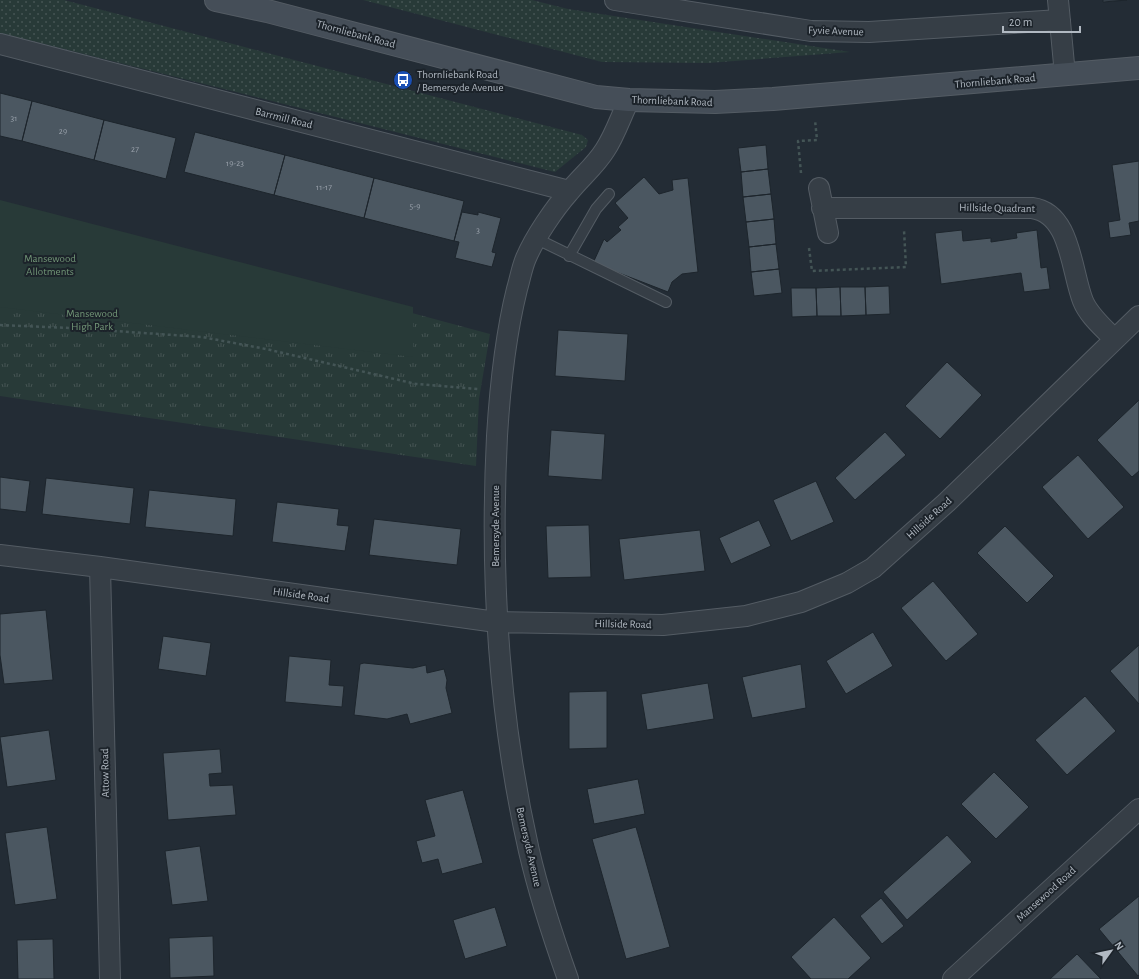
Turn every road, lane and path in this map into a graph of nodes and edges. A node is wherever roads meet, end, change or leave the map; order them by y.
1 (216, 0) edge
2 (615, 0) edge
3 (1058, 0) edge
4 (1060, 20) junction
5 (0, 44) edge
6 (1139, 68) edge
7 (1065, 75) junction
8 (813, 97) junction
9 (629, 100) junction
10 (798, 141) dead end
11 (819, 188) dead end
12 (569, 191) junction
13 (609, 194) dead end
14 (822, 208) junction
15 (902, 208) junction
16 (828, 233) dead end
17 (537, 239) junction
18 (569, 256) junction
19 (812, 271) dead end
20 (666, 302) dead end
21 (1139, 316) edge
22 (0, 325) edge
23 (1114, 339) junction
24 (500, 391) junction
25 (0, 555) edge
26 (100, 567) junction
27 (496, 622) junction
28 (1139, 809) edge
29 (110, 979) edge
30 (568, 979) edge
31 (953, 979) edge

1 - 9 main road, Thornliebank Road
2 - 4 street, Fyvie Avenue
3 - 4 street
4 - 7 street
5 - 12 street, Barrmill Road
6 - 7 main road, Thornliebank Road
7 - 8 main road, Thornliebank Road
8 - 9 main road, Thornliebank Road
8 - 10 path
9 - 12 street, Bemersyde Avenue
11 - 14 street
12 - 17 street, Bemersyde Avenue
13 - 18 lane
14 - 15 street, Hillside Quadrant
14 - 16 street
15 - 19 path
15 - 23 street, Hillside Quadrant
17 - 18 lane
17 - 24 street, Bemersyde Avenue
18 - 20 lane
21 - 23 street, Hillside Road
22 - 24 path
23 - 27 street, Hillside Road
24 - 27 street, Bemersyde Avenue
25 - 26 street, Hillside Road
26 - 27 street, Hillside Road
26 - 29 street, Attow Road
27 - 30 street, Bemersyde Avenue
28 - 31 street, Mansewood Road

